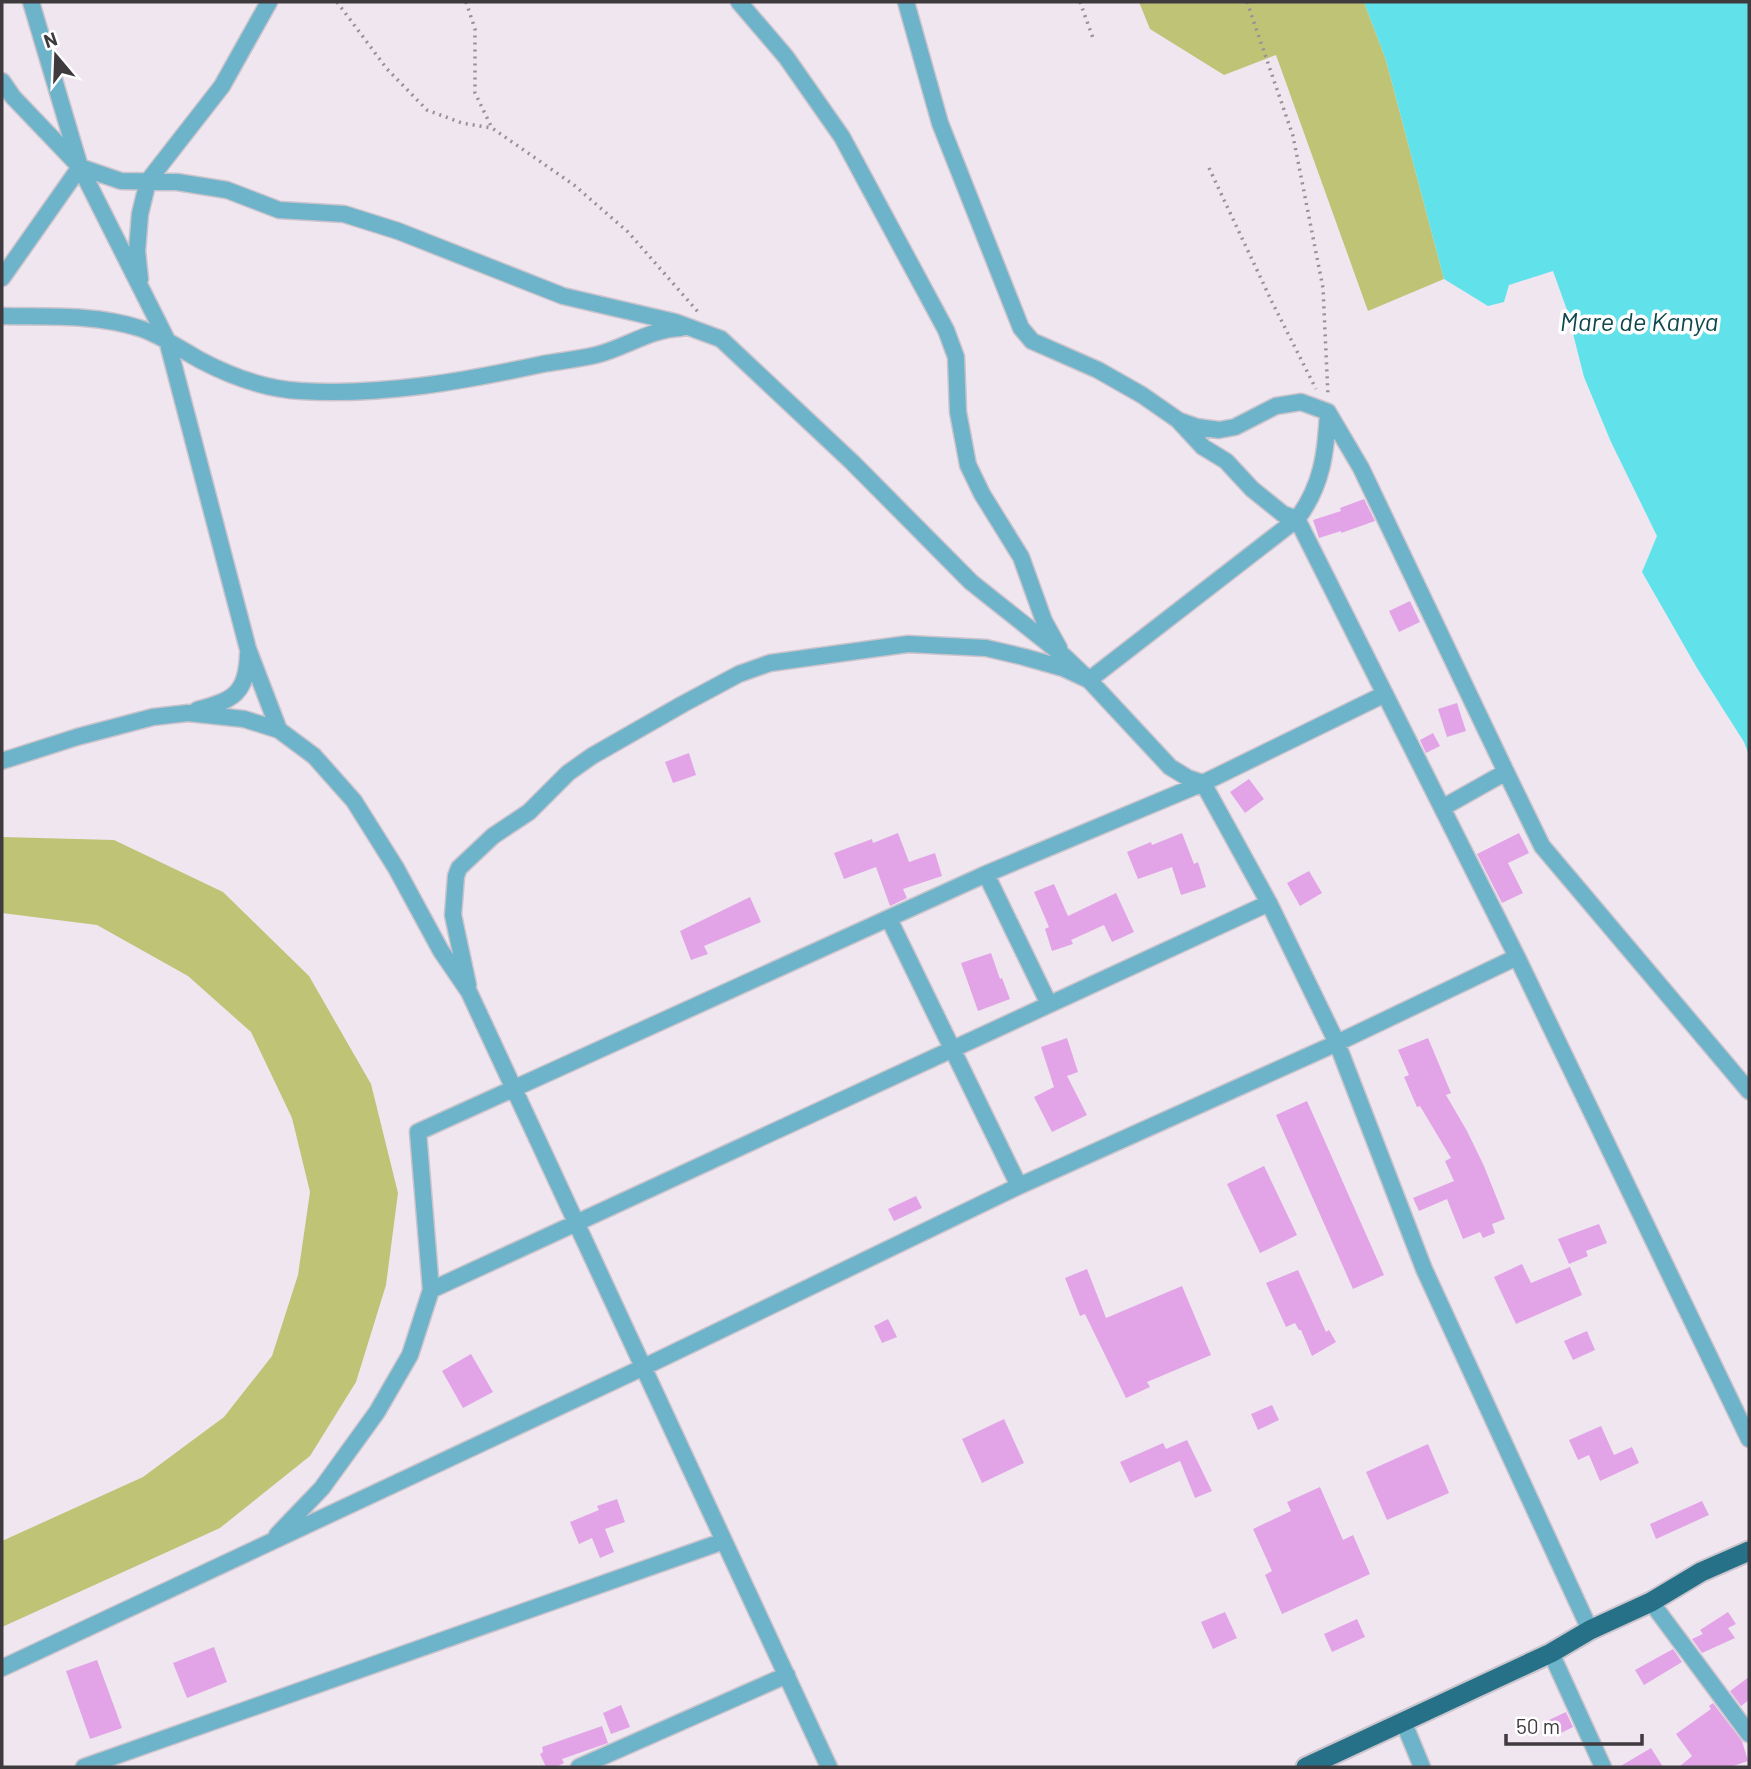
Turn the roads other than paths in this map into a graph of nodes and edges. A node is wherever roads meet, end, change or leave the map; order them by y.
1 (31, 2) edge
2 (269, 2) edge
3 (739, 2) edge
4 (906, 2) edge
5 (2, 81) edge
6 (80, 167) junction
7 (148, 181) junction
8 (2, 278) edge
9 (141, 290) junction
10 (2, 316) edge
11 (694, 327) junction
12 (167, 340) junction
13 (1328, 412) junction
14 (1178, 420) junction
15 (1297, 519) junction
16 (248, 649) junction
17 (1064, 656) junction
18 (1089, 680) junction
19 (1385, 694) junction
20 (188, 713) junction
21 (279, 730) junction
22 (7, 756) edge
23 (1506, 772) junction
24 (1203, 783) junction
25 (1442, 808) junction
26 (986, 874) junction
27 (1269, 902) junction
28 (889, 919) junction
29 (1517, 957) junction
30 (469, 992) junction
31 (1048, 1004) junction
32 (1337, 1043) junction
33 (953, 1049) junction
34 (515, 1088) junction
35 (1749, 1091) edge
36 (1019, 1186) junction
37 (577, 1223) junction
38 (431, 1290) junction
39 (644, 1367) junction
40 (1749, 1439) edge
41 (724, 1541) junction
42 (269, 1543) junction
43 (1749, 1551) edge
44 (1651, 1602) junction
45 (1590, 1630) junction
46 (1550, 1653) junction
47 (2, 1668) edge
48 (786, 1675) junction
49 (1403, 1721) junction
50 (1749, 1734) edge
51 (84, 1767) edge
52 (579, 1767) edge
53 (829, 1767) edge
54 (1306, 1767) edge
55 (1422, 1767) edge
56 (1603, 1767) edge

1 - 6 street
2 - 7 street
3 - 17 street
4 - 14 street
5 - 6 street
6 - 7 street
6 - 8 street
6 - 9 street
7 - 9 street
7 - 11 street
9 - 12 street
10 - 12 street
11 - 12 street
11 - 17 street
12 - 16 street
13 - 14 street
13 - 15 street
13 - 23 street
14 - 15 street
15 - 18 street
15 - 19 street
16 - 20 street
16 - 21 street
17 - 18 street
18 - 24 street
18 - 30 street
19 - 24 street
19 - 25 street
20 - 21 street
20 - 22 street
21 - 30 street
23 - 25 street
23 - 35 street
24 - 26 street
24 - 27 street
25 - 29 street
26 - 28 street
26 - 31 street
27 - 31 street
27 - 32 street
28 - 33 street
28 - 34 street
29 - 32 street
29 - 40 street
30 - 34 street
31 - 33 street
32 - 36 street
32 - 45 street
33 - 36 street
33 - 37 street
34 - 37 street
34 - 38 street
36 - 39 street
37 - 38 street
37 - 39 street
38 - 42 street
39 - 41 street
39 - 42 street
41 - 48 street
41 - 51 street
42 - 47 street
43 - 44 highway
44 - 45 highway
44 - 50 street
45 - 46 highway
46 - 49 highway
46 - 56 street
48 - 52 street
48 - 53 street
49 - 54 highway
49 - 55 street

